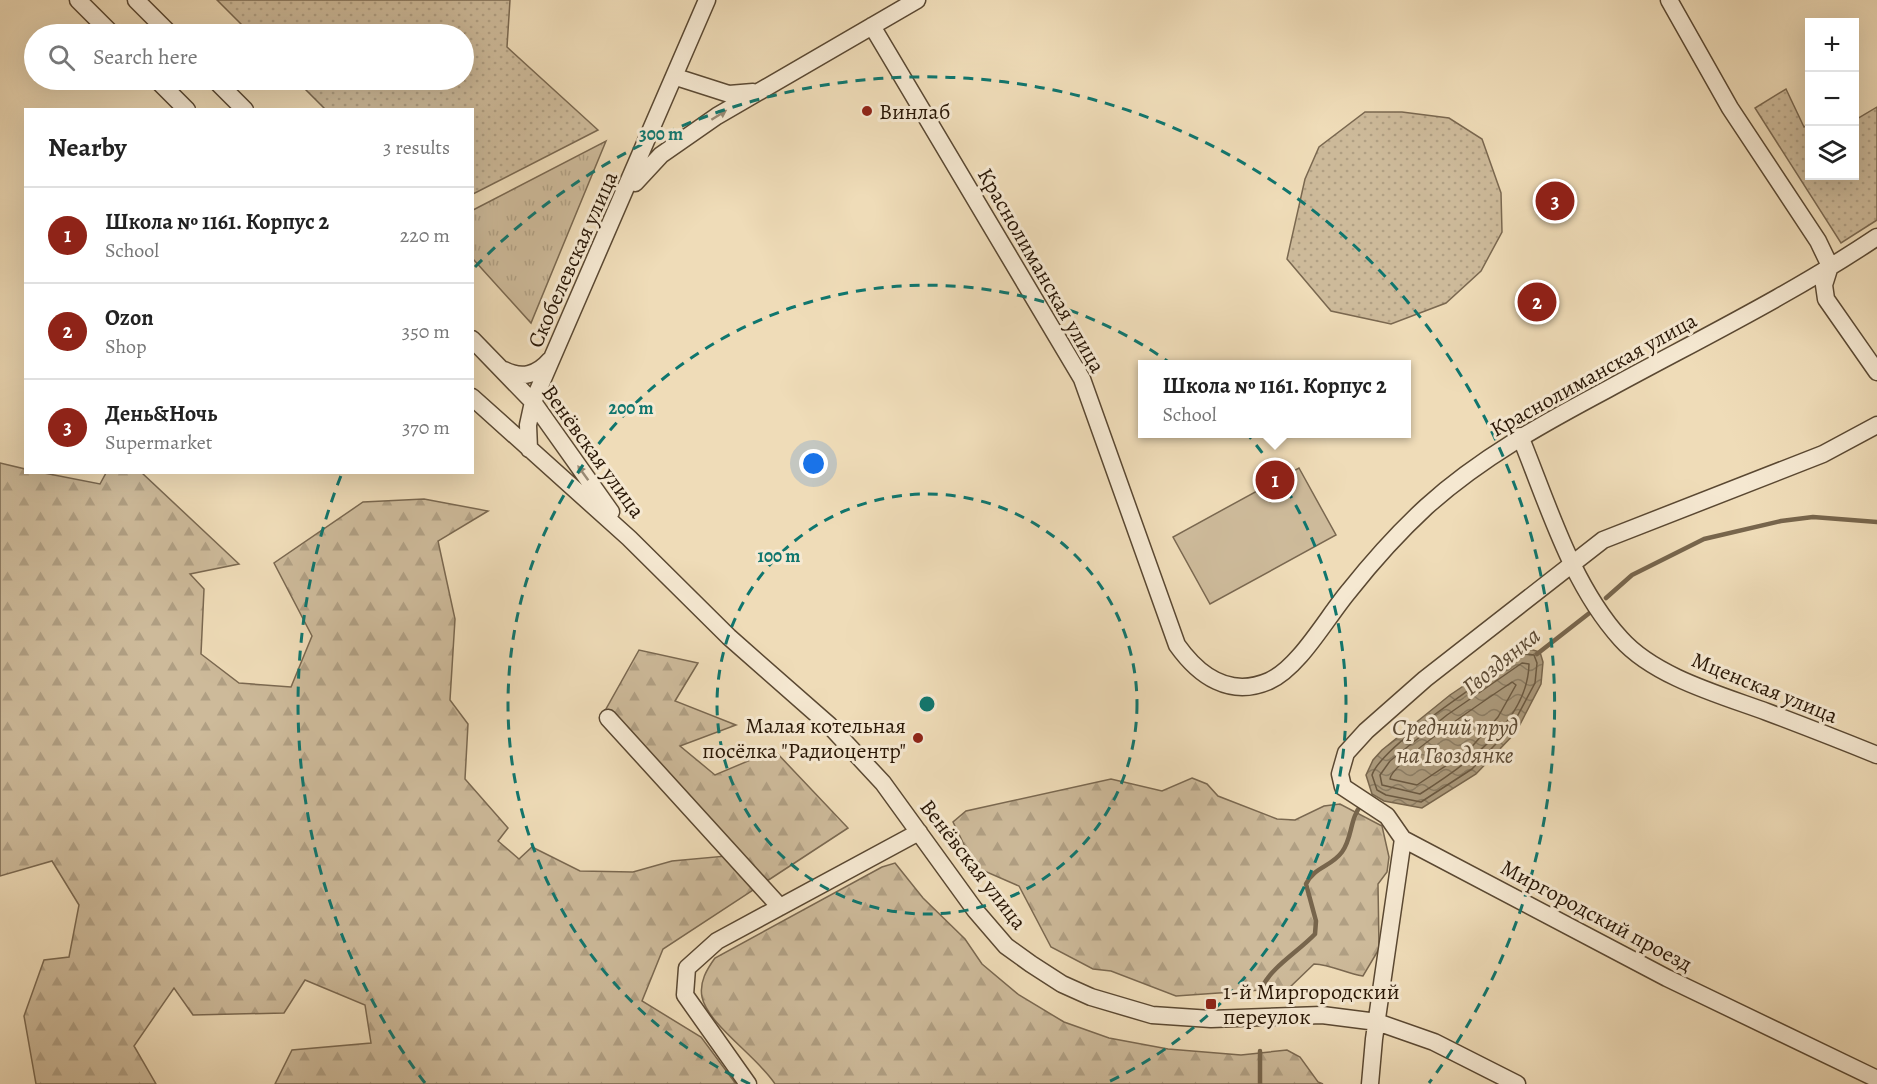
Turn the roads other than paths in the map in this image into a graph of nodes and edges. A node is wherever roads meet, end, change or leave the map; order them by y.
1 (78, 0) edge
2 (136, 0) edge
3 (707, 0) edge
4 (918, 0) edge
5 (1669, 0) edge
6 (102, 24) edge
7 (160, 24) edge
8 (872, 26) junction
9 (676, 77) junction
10 (167, 90) edge
11 (225, 90) edge
12 (759, 91) junction
13 (184, 108) edge
14 (243, 108) edge
15 (626, 192) junction
16 (1877, 237) edge
17 (1830, 266) junction
18 (474, 341) edge
19 (555, 355) junction
20 (501, 368) junction
21 (1877, 372) edge
22 (533, 402) junction
23 (478, 403) edge
24 (1877, 426) edge
25 (1520, 436) junction
26 (529, 449) junction
27 (629, 538) junction
28 (1573, 563) junction
29 (608, 718) dead end
30 (1877, 755) edge
31 (919, 832) junction
32 (1403, 839) junction
33 (780, 906) junction
34 (1377, 1022) junction
35 (1877, 1079) edge
36 (748, 1084) edge
37 (1370, 1084) edge
38 (1517, 1084) edge

1 - 6 street
2 - 7 street
3 - 9 street, Скобелевская улица
4 - 8 street
5 - 17 street
8 - 12 street
8 - 25 street, Краснолиманская улица
9 - 12 street
9 - 15 street, Скобелевская улица
10 - 13 street
11 - 14 street
15 -> 12 street
15 - 19 street, Скобелевская улица
16 - 17 street, Краснолиманская улица
17 - 21 street
17 - 25 street, Краснолиманская улица
18 - 20 street, Венёвская улица
19 - 20 street
19 - 22 street, Скобелевская улица
20 - 22 street, Венёвская улица
22 - 23 street
22 - 26 street
27 -> 22 street, Венёвская улица
23 - 26 street, Венёвская улица
24 - 28 street
25 - 28 street, Мценская улица
26 - 27 street, Венёвская улица
27 - 31 street, Венёвская улица
28 - 30 street, Мценская улица
28 - 32 street, Миргородский проезд
29 - 33 street
31 - 33 street
31 - 34 street, Венёвская улица
32 - 34 street
32 - 35 street, Миргородский проезд
33 - 36 street
34 - 37 street
34 - 38 street

